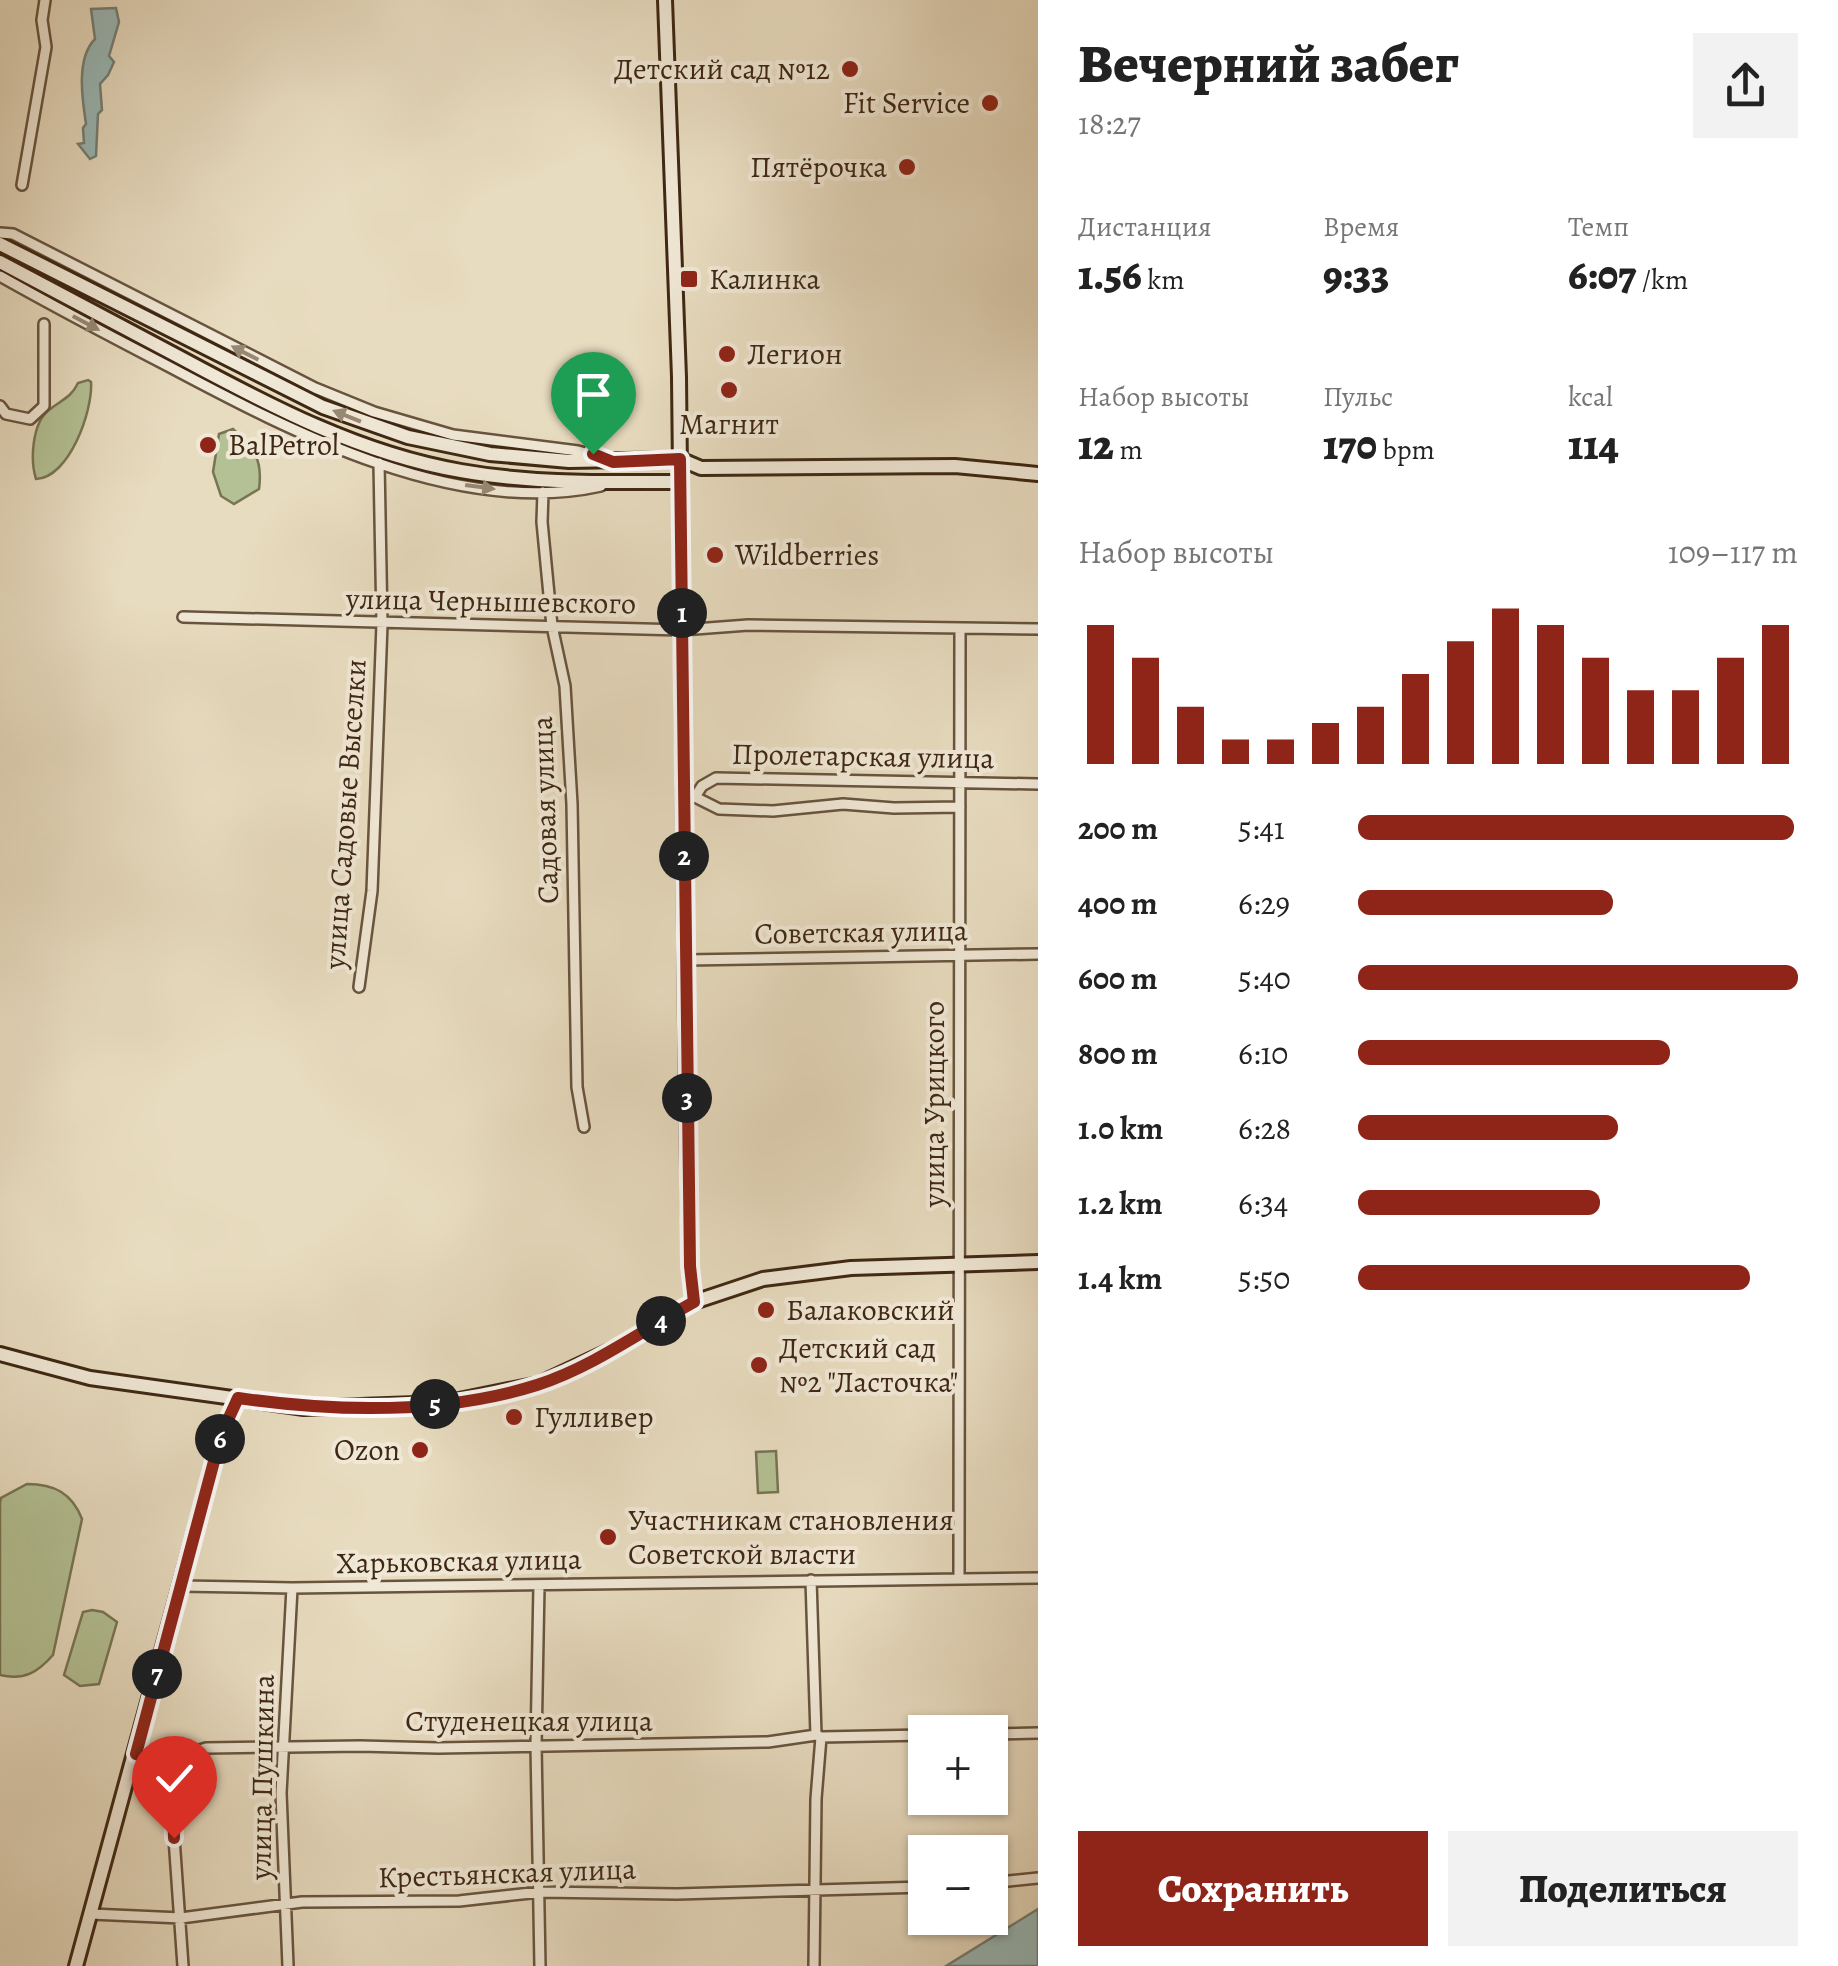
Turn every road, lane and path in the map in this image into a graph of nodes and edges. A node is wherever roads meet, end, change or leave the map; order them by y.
1 (45, 0) edge
2 (665, 0) edge
3 (22, 185) dead end
4 (0, 230) edge
5 (0, 244) edge
6 (0, 262) edge
7 (0, 276) edge
8 (44, 324) dead end
9 (0, 406) edge
10 (680, 459) junction
11 (613, 462) junction
12 (379, 463) junction
13 (701, 468) junction
14 (1038, 474) edge
15 (613, 482) junction
16 (680, 482) junction
17 (542, 492) junction
18 (183, 616) dead end
19 (382, 624) junction
20 (552, 626) junction
21 (960, 628) junction
22 (1038, 629) edge
23 (682, 630) junction
24 (960, 782) junction
25 (1038, 784) edge
26 (689, 797) junction
27 (960, 808) junction
28 (1038, 954) edge
29 (959, 956) junction
30 (686, 960) junction
31 (360, 987) dead end
32 (584, 1128) dead end
33 (1038, 1262) edge
34 (960, 1264) junction
35 (694, 1302) junction
36 (0, 1354) edge
37 (238, 1398) junction
38 (1038, 1578) edge
39 (959, 1579) junction
40 (810, 1580) junction
41 (180, 1586) junction
42 (539, 1586) junction
43 (292, 1588) junction
44 (1038, 1733) edge
45 (1008, 1734) edge
46 (908, 1735) edge
47 (818, 1736) junction
48 (536, 1745) junction
49 (283, 1749) junction
50 (136, 1754) junction
51 (172, 1760) junction
52 (1038, 1878) edge
53 (1008, 1881) edge
54 (908, 1888) edge
55 (816, 1890) junction
56 (540, 1892) junction
57 (285, 1904) junction
58 (91, 1914) junction
59 (181, 1918) junction
60 (76, 1966) edge
61 (183, 1966) edge
62 (288, 1966) edge
63 (540, 1966) edge
64 (814, 1966) edge

1 - 3 street
2 - 10 main road
11 -> 4 street
11 -> 5 main road
6 - 15 main road
7 -> 12 street
8 - 9 street
10 - 11 main road
10 - 13 main road
10 - 16 main road
12 -> 17 street
12 - 19 street, улица Садовые Выселки
13 - 14 main road
13 - 16 main road
15 - 16 main road
15 - 17 street
16 - 23 main road
17 - 20 street, Садовая улица
18 - 19 street, улица Чернышевского
19 - 20 street, улица Чернышевского
19 - 31 street, улица Садовые Выселки
20 - 23 street, улица Чернышевского
20 - 32 street, Садовая улица
21 - 22 street, улица Чернышевского
21 - 23 street, улица Чернышевского
21 - 24 street, улица Урицкого
23 - 26 main road
24 - 25 street, Пролетарская улица
24 - 26 street, Пролетарская улица
24 - 27 street, улица Урицкого
26 - 27 street, Пролетарская улица
26 - 30 main road
27 - 29 street, улица Урицкого
28 - 29 street, Советская улица
29 - 30 street, Советская улица
29 - 34 street, улица Урицкого
30 - 35 main road
33 - 34 main road
34 - 35 main road
34 - 39 street, улица Урицкого
35 - 37 main road
36 - 37 main road
37 - 41 main road
38 - 39 street, Харьковская улица
39 - 40 street, Харьковская улица
40 - 42 street, Харьковская улица
40 - 47 street
41 - 43 street, Харьковская улица
41 - 50 main road
42 - 43 street, Харьковская улица
42 - 48 street
43 - 49 street, улица Пушкина
44 - 45 street
46 - 47 street, Студенецкая улица
47 - 48 street, Студенецкая улица
47 - 55 street
48 - 49 street, Студенецкая улица
48 - 56 street
49 - 51 street, Студенецкая улица
49 - 57 street, улица Пушкина
50 - 51 street, Студенецкая улица
50 - 58 main road
51 - 59 street
52 - 53 street
54 - 55 street, Крестьянская улица
55 - 56 street, Крестьянская улица
55 - 64 street
56 - 57 street, Крестьянская улица
56 - 63 street
57 - 59 street, Крестьянская улица
57 - 62 street, улица Пушкина
58 - 59 street, Крестьянская улица
58 - 60 main road
59 - 61 street

